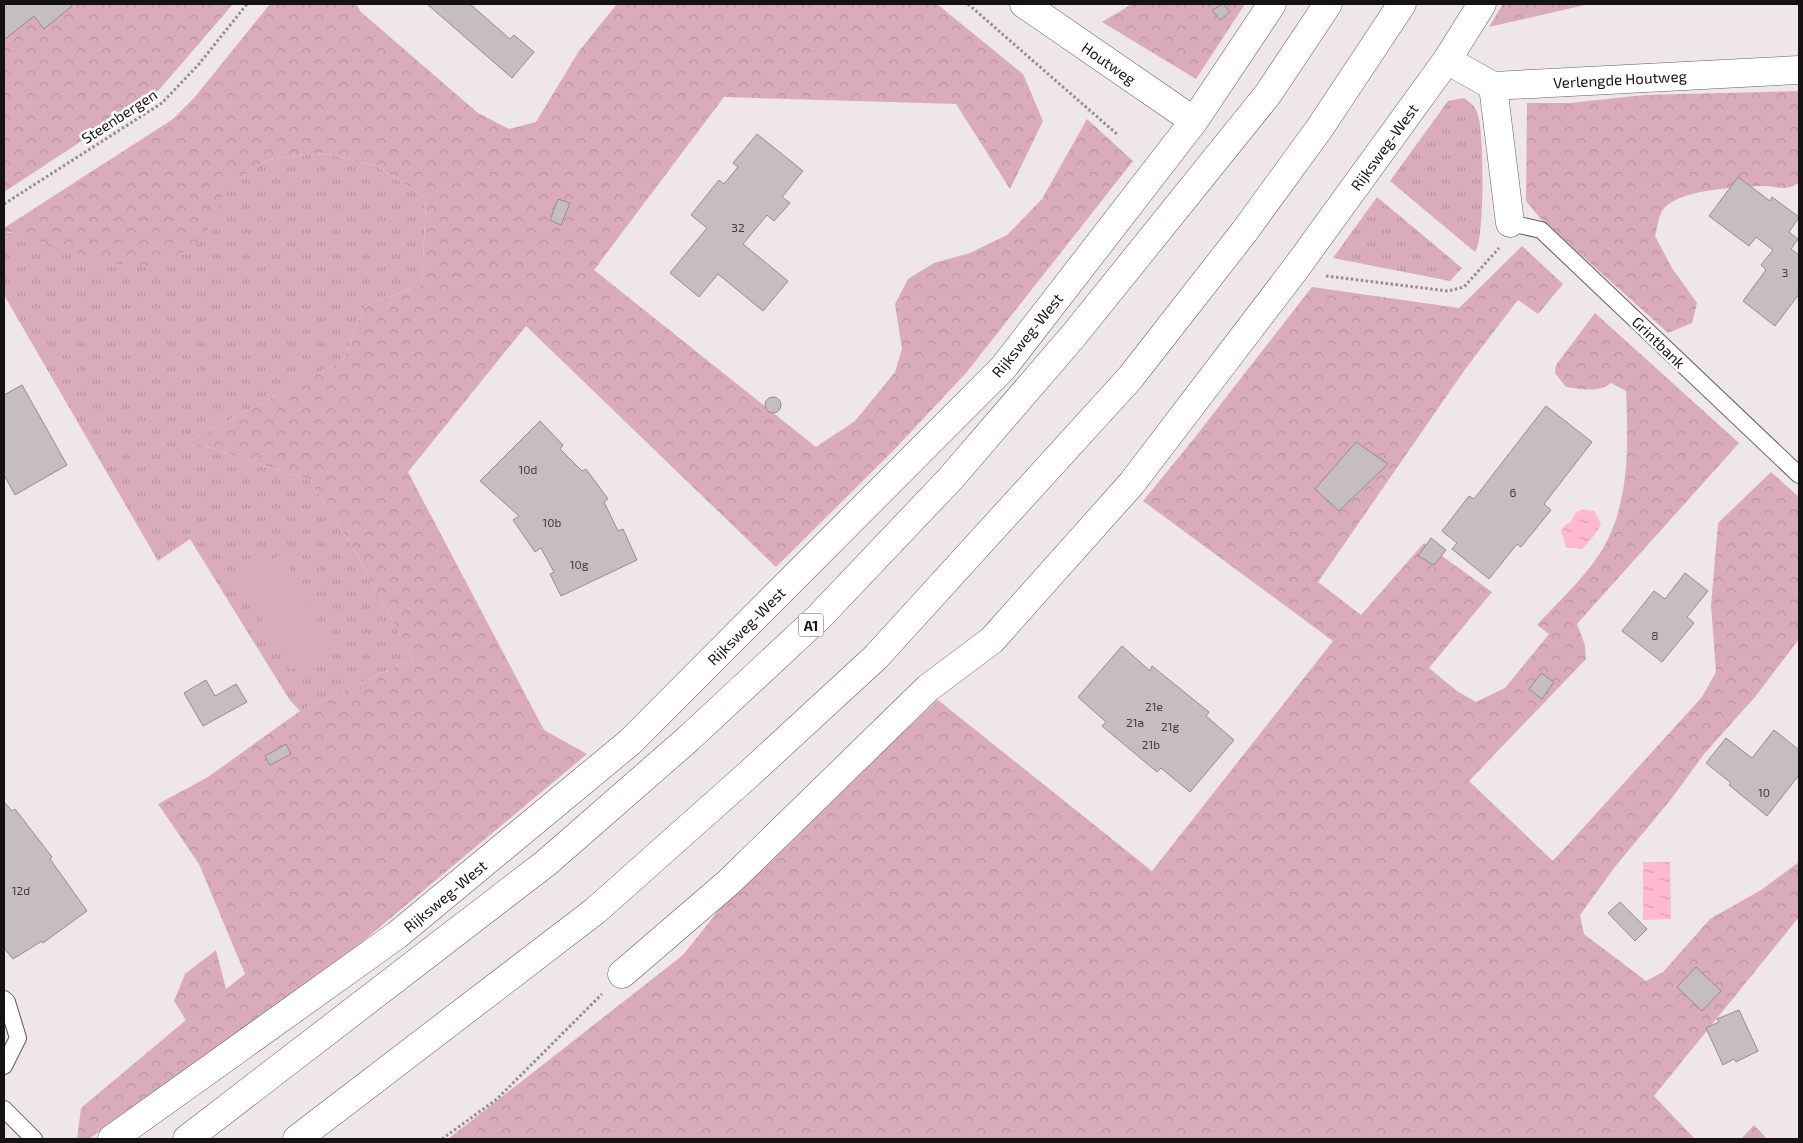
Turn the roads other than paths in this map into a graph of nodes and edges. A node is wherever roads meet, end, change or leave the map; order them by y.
1 (1024, 4) edge
2 (1272, 4) edge
3 (1328, 4) edge
4 (1402, 4) edge
5 (1482, 4) edge
6 (1447, 60) junction
7 (1799, 70) edge
8 (1493, 86) junction
9 (1194, 121) junction
10 (1510, 223) joint
11 (1799, 475) edge
12 (622, 974) road end
13 (4, 999) edge
14 (4, 1066) edge
15 (4, 1109) edge
16 (34, 1139) edge
17 (112, 1139) edge
18 (187, 1139) edge
19 (297, 1139) edge

1 - 9 main road, Houtweg
2 - 9 main road, Rijksweg-West
3 - 18 main road, A1
4 - 19 main road
5 - 6 main road, Rijksweg-West
6 - 8 main road
6 - 12 main road, Rijksweg-West
7 - 8 main road, Verlengde Houtweg
8 - 10 main road
9 - 17 main road, Rijksweg-West
10 - 11 lane, Grintbank
13 - 14 lane
15 - 16 lane

